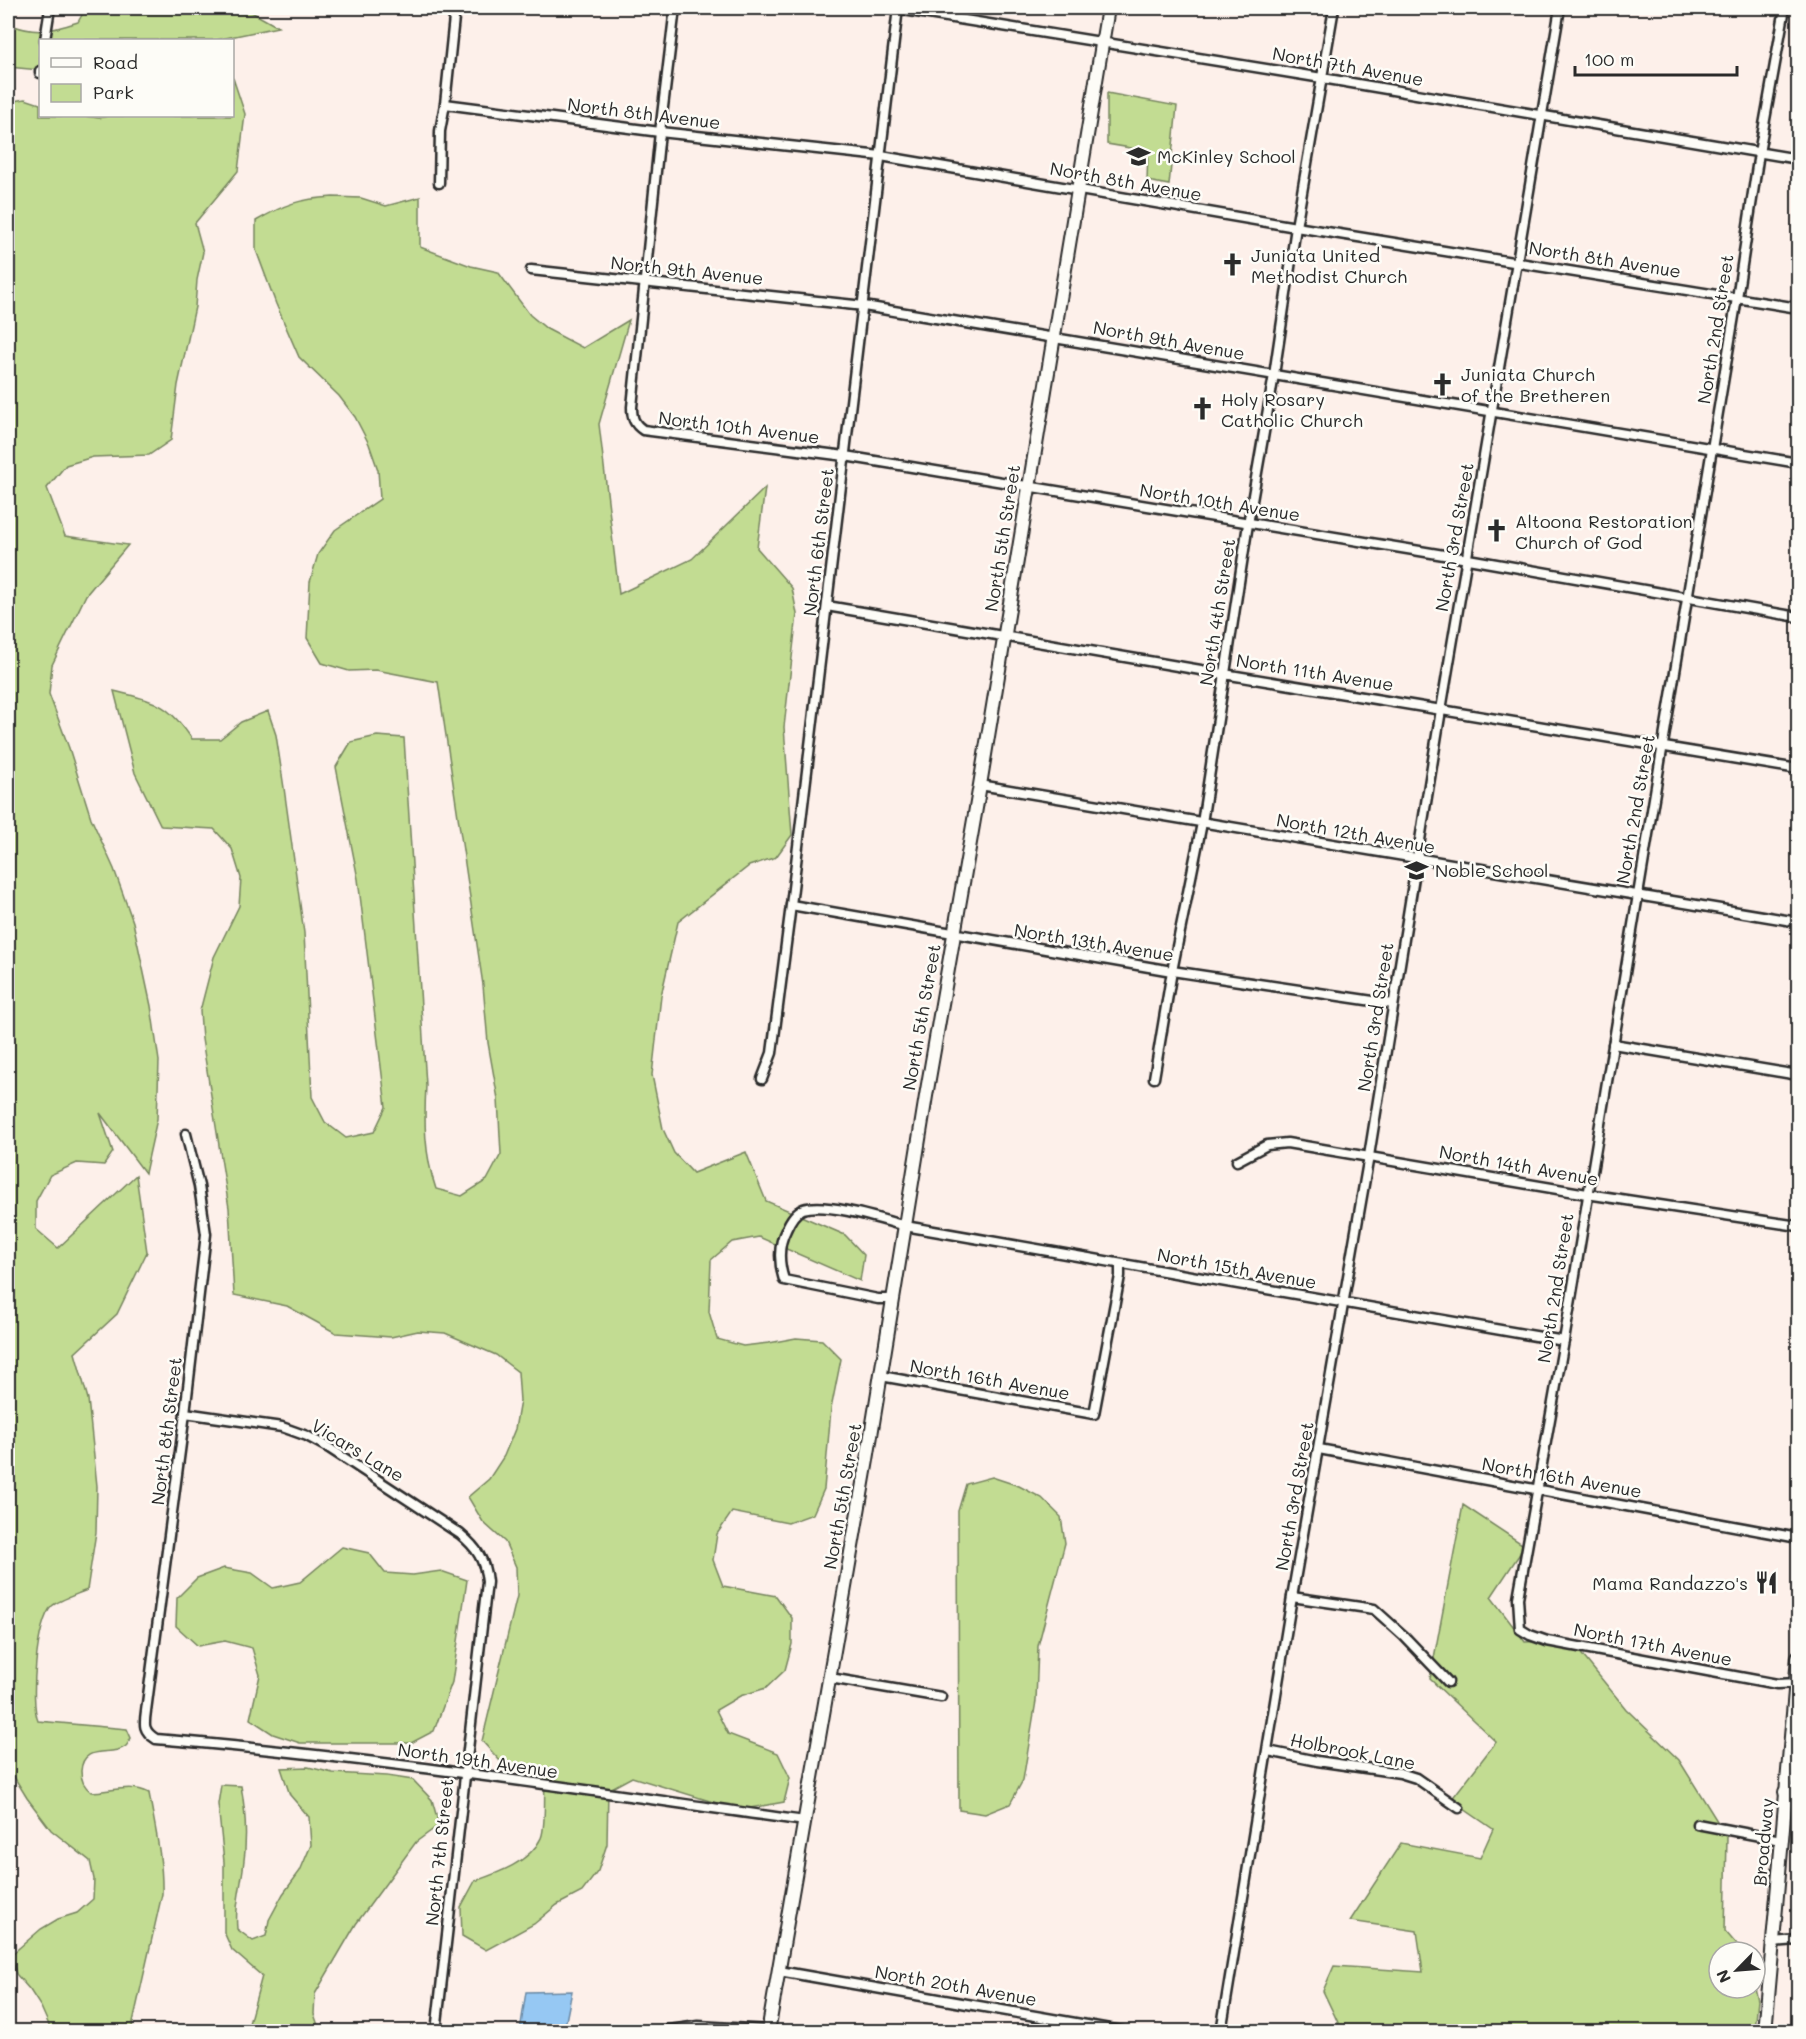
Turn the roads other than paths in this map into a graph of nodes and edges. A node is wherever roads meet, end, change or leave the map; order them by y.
1 (50, 8) edge
2 (455, 8) edge
3 (675, 8) edge
4 (891, 8) edge
5 (898, 8) edge
6 (1108, 8) edge
7 (1334, 8) edge
8 (1560, 8) edge
9 (1785, 8) edge
10 (45, 39) edge
11 (1102, 41) junction
12 (1322, 78) junction
13 (445, 104) junction
14 (1542, 116) junction
15 (660, 132) junction
16 (1759, 153) junction
17 (881, 156) junction
18 (1798, 159) edge
19 (439, 183) dead end
20 (1077, 189) junction
21 (1296, 227) junction
22 (1518, 262) junction
23 (531, 270) dead end
24 (645, 281) junction
25 (1737, 298) junction
26 (864, 306) junction
27 (1798, 308) edge
28 (1054, 338) junction
29 (1274, 375) junction
30 (1492, 412) junction
31 (1712, 449) junction
32 (845, 456) junction
33 (1798, 463) edge
34 (1028, 487) junction
35 (1248, 524) junction
36 (1468, 559) junction
37 (1687, 598) junction
38 (827, 606) junction
39 (1798, 617) edge
40 (1004, 636) junction
41 (1224, 674) junction
42 (1442, 710) junction
43 (1663, 747) junction
44 (1798, 769) edge
45 (980, 785) junction
46 (1202, 823) junction
47 (1417, 860) junction
48 (1637, 896) junction
49 (791, 906) junction
50 (1798, 922) edge
51 (953, 935) junction
52 (1172, 971) junction
53 (1393, 1004) junction
54 (1613, 1044) junction
55 (1798, 1075) edge
56 (1154, 1078) dead end
57 (762, 1079) dead end
58 (186, 1134) dead end
59 (1369, 1156) junction
60 (1237, 1161) dead end
61 (1587, 1194) junction
62 (905, 1226) junction
63 (1798, 1226) edge
64 (1120, 1264) junction
65 (893, 1299) junction
66 (1344, 1304) junction
67 (1564, 1341) junction
68 (881, 1376) junction
69 (185, 1413) junction
70 (1319, 1449) junction
71 (1538, 1490) junction
72 (1798, 1538) edge
73 (486, 1568) joint
74 (1292, 1597) junction
75 (1518, 1615) joint
76 (1798, 1657) edge
77 (830, 1678) junction
78 (1449, 1682) dead end
79 (1797, 1683) edge
80 (940, 1697) dead end
81 (147, 1733) joint
82 (1268, 1751) junction
83 (465, 1774) junction
84 (1798, 1791) edge
85 (1785, 1792) junction
86 (1459, 1808) dead end
87 (805, 1821) junction
88 (1697, 1824) dead end
89 (1781, 1840) junction
90 (1798, 1940) edge
91 (1773, 1942) junction
92 (779, 1971) junction
93 (436, 2031) edge
94 (655, 2031) edge
95 (768, 2031) edge
96 (1127, 2031) edge
97 (1221, 2031) edge
98 (1765, 2031) edge

1 - 10 street
2 - 13 street
3 - 15 street
4 - 5 street, North 7th Avenue
5 - 11 street, North 7th Avenue
5 - 17 street, North 6th Street
6 - 11 street, North 5th Street
7 - 12 street, North 4th Street
8 - 14 street, North 3rd Street
9 - 16 street, North 2nd Street
11 - 12 street, North 7th Avenue
11 - 20 street, North 5th Street
12 - 14 street, North 7th Avenue
12 - 21 street, North 4th Street
13 - 15 street, North 8th Avenue
13 - 19 street
14 - 16 street, North 7th Avenue
14 - 22 street, North 3rd Street
15 - 17 street, North 8th Avenue
15 - 24 street
16 - 18 street, North 7th Avenue
16 - 25 street, North 2nd Street
17 - 20 street, North 8th Avenue
17 - 26 street, North 6th Street
20 - 21 street, North 8th Avenue
20 - 28 street, North 5th Street
21 - 22 street, North 8th Avenue
21 - 29 street, North 4th Street
22 - 25 street, North 8th Avenue
22 - 30 street, North 3rd Street
23 - 24 street, North 9th Avenue
24 - 26 street, North 9th Avenue
24 - 32 street, North 10th Avenue
25 - 27 street, North 8th Avenue
25 - 31 street, North 2nd Street
26 - 28 street, North 9th Avenue
26 - 32 street, North 6th Street
28 - 29 street, North 9th Avenue
28 - 34 street, North 5th Street
29 - 30 street, North 9th Avenue
29 - 35 street, North 4th Street
30 - 31 street, North 9th Avenue
30 - 36 street, North 3rd Street
31 - 33 street, North 9th Avenue
31 - 37 street, North 2nd Street
32 - 34 street, North 10th Avenue
32 - 38 street, North 6th Street
34 - 35 street, North 10th Avenue
34 - 40 street, North 5th Street
35 - 36 street, North 10th Avenue
35 - 41 street, North 4th Street
36 - 37 street, North 10th Avenue
36 - 42 street, North 3rd Street
37 - 39 street, North 10th Avenue
37 - 43 street, North 2nd Street
38 - 40 street, North 11th Avenue
38 - 49 street, North 6th Street
40 - 41 street, North 11th Avenue
40 - 45 street, North 5th Street
41 - 42 street, North 11th Avenue
41 - 46 street, North 4th Street
42 - 43 street, North 11th Avenue
42 - 47 street, North 3rd Street
43 - 44 street, North 11th Avenue
43 - 48 street, North 2nd Street
45 - 46 street, North 12th Avenue
45 - 51 street, North 5th Street
46 - 47 street, North 12th Avenue
46 - 52 street, North 4th Street
47 - 48 street, North 12th Avenue
47 - 53 street, North 3rd Street
48 - 50 street, North 12th Avenue
48 - 54 street, North 2nd Street
49 - 51 street, North 13th Avenue
49 - 57 street, North 6th Street
51 - 52 street, North 13th Avenue
51 - 62 street, North 5th Street
52 - 53 street, North 13th Avenue
52 - 56 street, North 4th Street
53 - 59 street, North 3rd Street
54 - 55 street
54 - 61 street, North 2nd Street
58 - 69 street, North 8th Street
59 - 60 street, North 14th Avenue
59 - 61 street, North 14th Avenue
59 - 66 street, North 3rd Street
61 - 63 street, North 14th Avenue
61 - 67 street, North 2nd Street
62 - 64 street, North 15th Avenue
62 - 65 street, North 5th Street
62 - 65 street, North 15th Avenue
64 - 66 street, North 15th Avenue
64 - 68 street, North 16th Avenue
65 - 68 street, North 5th Street
66 - 67 street, North 15th Avenue
66 - 70 street, North 3rd Street
67 - 71 street, North 2nd Street
68 - 77 street, North 5th Street
69 - 73 street, Vicars Lane
69 - 81 street, North 8th Street
70 - 71 street, North 16th Avenue
70 - 74 street, North 3rd Street
71 - 72 street, North 16th Avenue
71 - 75 street, North 2nd Street
73 - 83 street, North 7th Street
74 - 78 street
74 - 82 street, North 3rd Street
75 - 79 street, North 17th Avenue
76 - 79 street, Broadway
77 - 80 street
77 - 87 street, North 5th Street
79 - 85 street, Broadway
81 - 83 street, North 19th Avenue
82 - 86 street, Holbrook Lane
82 - 97 street, North 3rd Street
83 - 87 street, North 19th Avenue
83 - 93 street, North 7th Street
84 - 85 street
85 - 89 street, Broadway
87 - 92 street, North 5th Street
88 - 89 street
89 - 91 street, Broadway
90 - 91 street
91 - 98 street, Broadway
92 - 95 street, North 5th Street
92 - 96 street, North 20th Avenue
94 - 95 street

